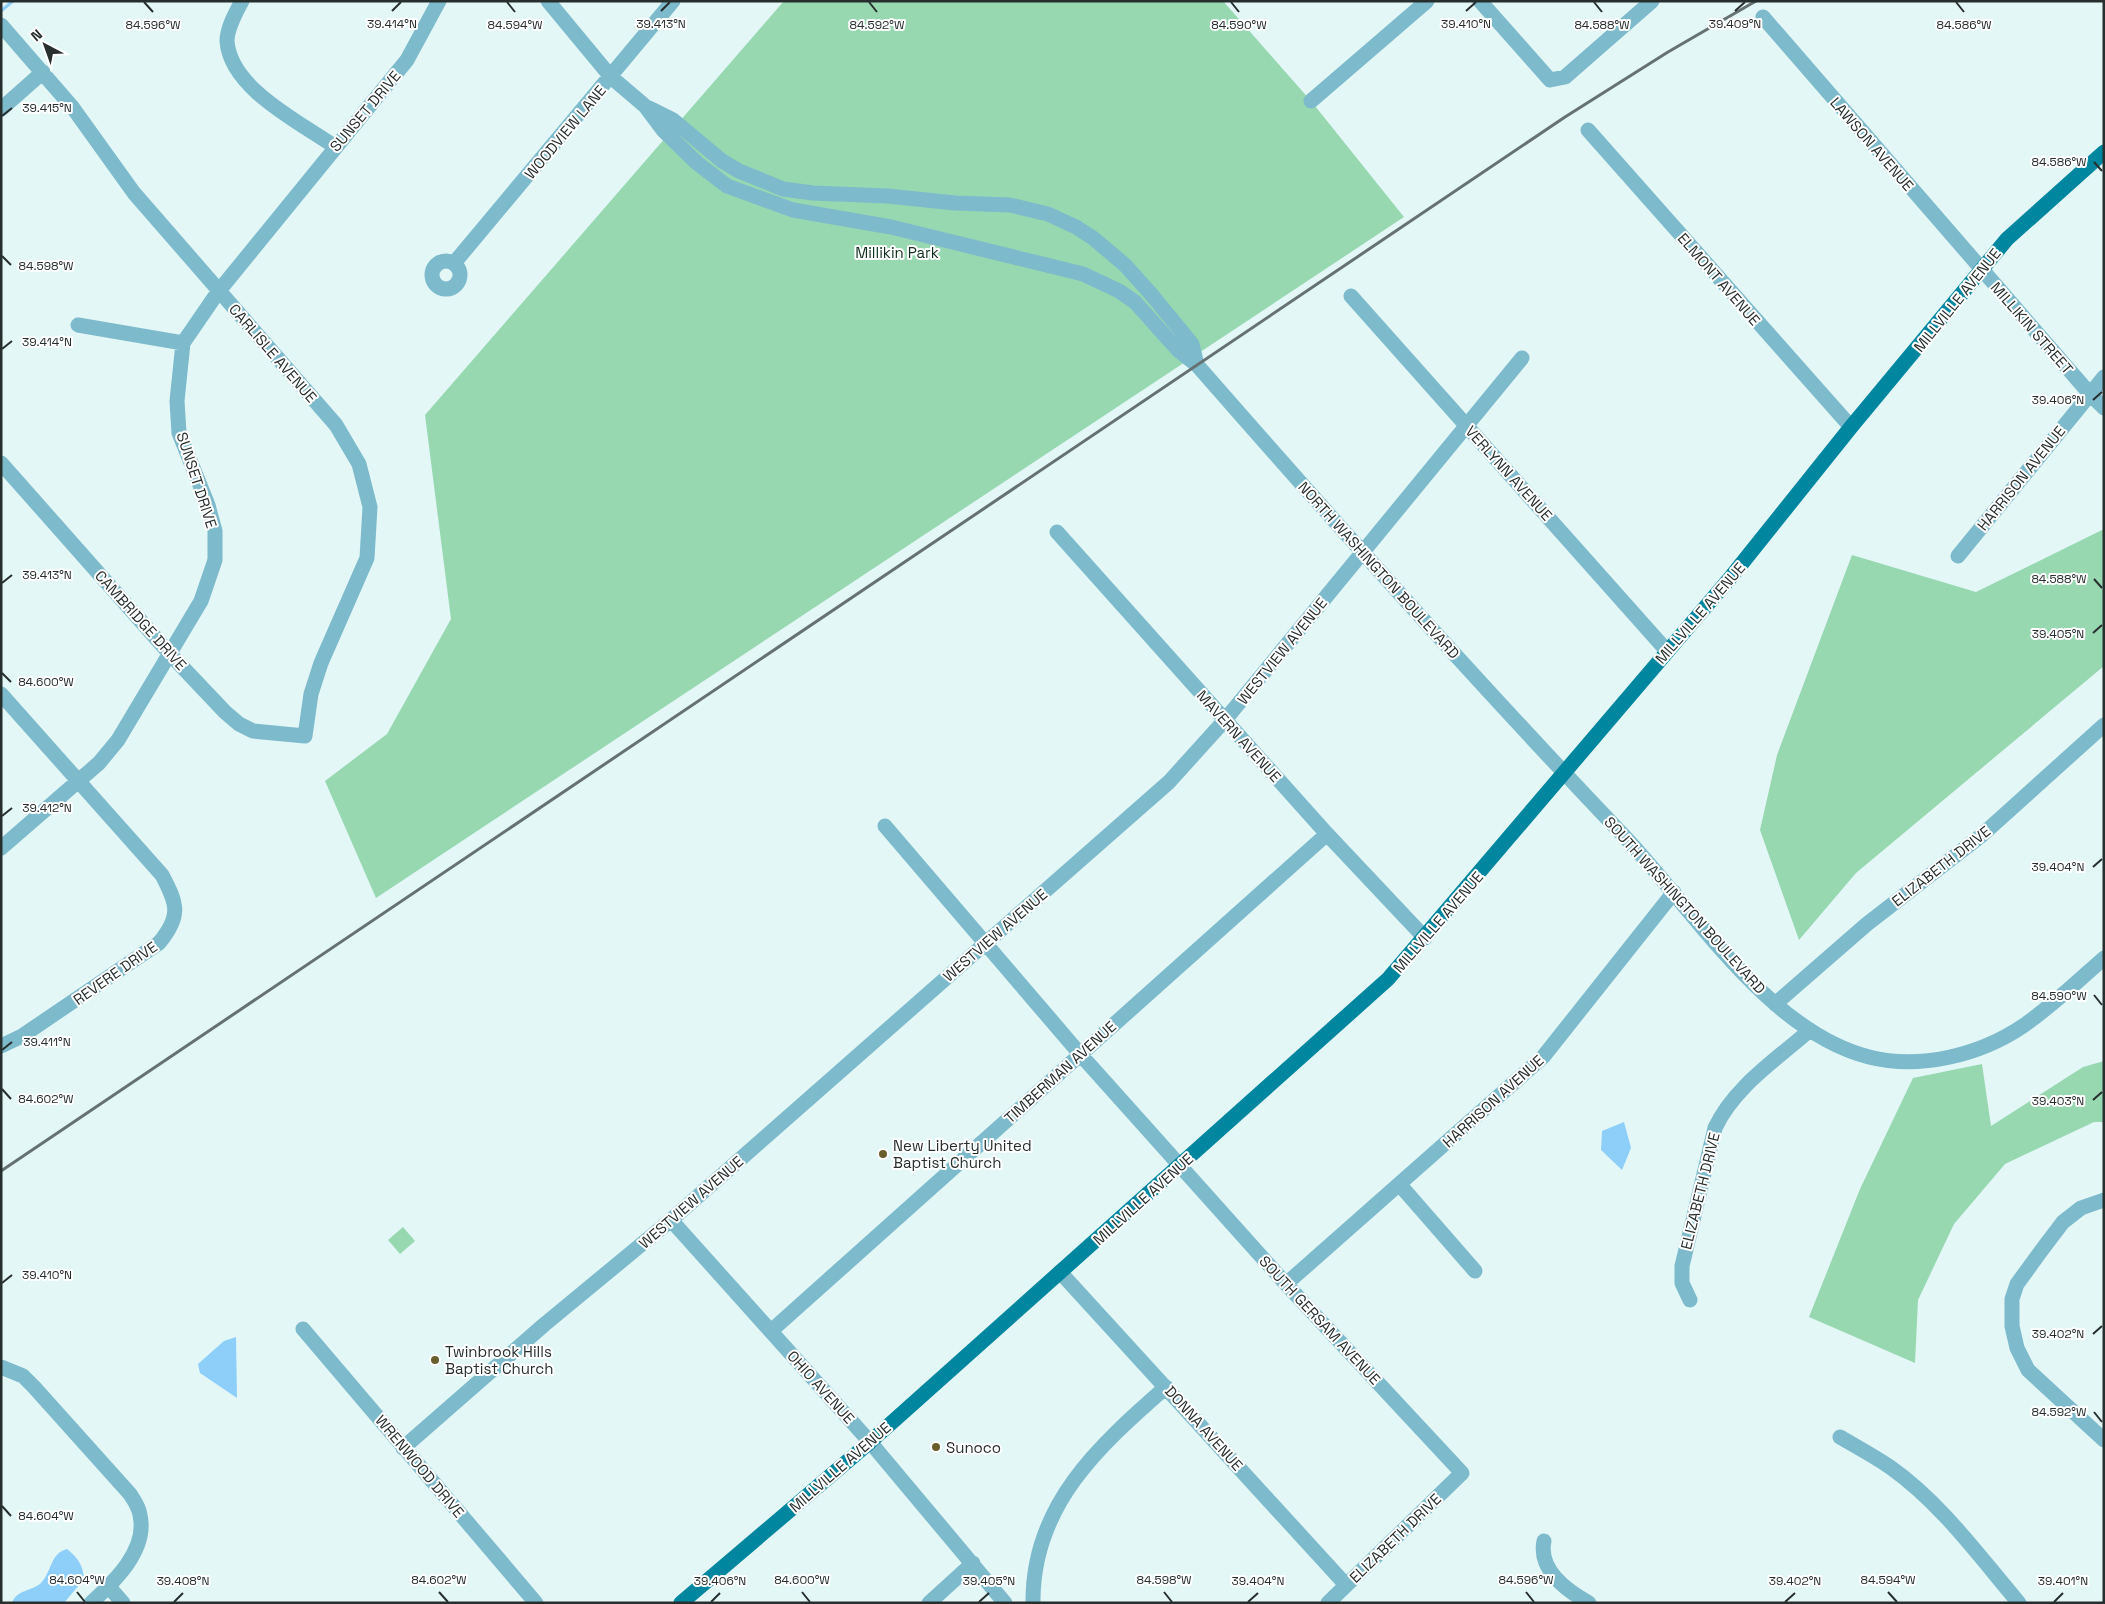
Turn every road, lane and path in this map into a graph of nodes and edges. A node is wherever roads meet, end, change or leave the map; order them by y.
1 (242, 1) edge
2 (439, 1) edge
3 (548, 1) edge
4 (673, 1) edge
5 (1427, 1) edge
6 (1480, 1) edge
7 (1652, 1) edge
8 (1763, 17) dead end
9 (1, 25) edge
10 (43, 72) junction
11 (610, 77) junction
12 (1311, 101) dead end
13 (645, 106) junction
14 (1, 109) edge
15 (1588, 130) dead end
16 (334, 146) junction
17 (2104, 152) edge
18 (456, 262) dead end
19 (1982, 270) junction
20 (218, 292) junction
21 (1350, 296) dead end
22 (78, 325) dead end
23 (183, 343) junction
24 (1522, 358) dead end
25 (1198, 365) junction
26 (2104, 378) edge
27 (2090, 394) junction
28 (2104, 408) edge
29 (1468, 426) junction
30 (1851, 428) junction
31 (1, 462) edge
32 (1057, 532) dead end
33 (1362, 554) junction
34 (1958, 556) dead end
35 (1667, 651) junction
36 (170, 654) junction
37 (1, 694) edge
38 (1225, 720) junction
39 (2104, 725) edge
40 (305, 736) joint
41 (1564, 773) junction
42 (79, 781) junction
43 (885, 826) dead end
44 (1327, 834) junction
45 (1, 848) edge
46 (1674, 892) junction
47 (1425, 938) junction
48 (985, 944) junction
49 (2104, 958) edge
50 (1775, 1004) junction
51 (1810, 1030) junction
52 (1, 1046) edge
53 (1080, 1054) junction
54 (1181, 1166) junction
55 (1400, 1185) junction
56 (2104, 1200) edge
57 (671, 1220) junction
58 (1475, 1271) dead end
59 (1060, 1272) junction
60 (1286, 1284) junction
61 (1690, 1300) dead end
62 (303, 1330) dead end
63 (771, 1331) junction
64 (1, 1367) edge
65 (1166, 1387) junction
66 (1840, 1437) dead end
67 (2104, 1440) edge
68 (870, 1442) junction
69 (404, 1448) junction
70 (1462, 1473) joint
71 (1544, 1541) dead end
72 (973, 1563) junction
73 (1346, 1585) junction
74 (109, 1587) junction
75 (91, 1603) edge
76 (123, 1603) edge
77 (536, 1603) edge
78 (681, 1603) edge
79 (929, 1603) edge
80 (1006, 1603) edge
81 (1033, 1603) edge
82 (1328, 1603) edge
83 (1589, 1603) edge
84 (2019, 1603) edge

1 - 16 street
2 - 16 street, SUNSET DRIVE
3 - 11 street, NORTH WASHINGTON BOULEVARD
4 - 11 street, WOODVIEW LANE
5 - 12 street
6 - 7 street
8 - 19 street, LAWSON AVENUE
9 - 10 street, CARLISLE AVENUE
10 - 14 street
10 - 20 street, CARLISLE AVENUE
11 - 13 street, NORTH WASHINGTON BOULEVARD
11 - 18 street, WOODVIEW LANE
13 - 25 street, NORTH WASHINGTON BOULEVARD
13 - 25 street, NORTH WASHINGTON BOULEVARD
15 - 30 street, ELMONT AVENUE
16 - 20 street, SUNSET DRIVE
17 - 19 main road, MILLVILLE AVENUE
19 - 27 street, MILLIKIN STREET
19 - 30 main road, MILLVILLE AVENUE
20 - 23 street, SUNSET DRIVE
20 - 40 street, CARLISLE AVENUE
21 - 29 street, VERLYNN AVENUE
22 - 23 street
23 - 36 street, SUNSET DRIVE
24 - 29 street, WESTVIEW AVENUE
25 - 33 street, NORTH WASHINGTON BOULEVARD
26 - 27 street, HARRISON AVENUE
27 - 28 street, MILLIKIN STREET
27 - 34 street, HARRISON AVENUE
29 - 33 street, WESTVIEW AVENUE
29 - 35 street, VERLYNN AVENUE
30 - 35 main road, MILLVILLE AVENUE
31 - 36 street, CAMBRIDGE DRIVE
32 - 38 street, MAVERN AVENUE
33 - 38 street, WESTVIEW AVENUE
33 - 41 street, NORTH WASHINGTON BOULEVARD
35 - 41 main road, MILLVILLE AVENUE
36 - 40 street, CAMBRIDGE DRIVE
36 - 42 street, SUNSET DRIVE
37 - 42 street, REVERE DRIVE
38 - 44 street, MAVERN AVENUE
38 - 48 street, WESTVIEW AVENUE
39 - 50 street, ELIZABETH DRIVE
41 - 46 street, SOUTH WASHINGTON BOULEVARD
41 - 47 main road, MILLVILLE AVENUE
42 - 45 street, SUNSET DRIVE
42 - 52 street, REVERE DRIVE
43 - 48 street, SOUTH GERSAM AVENUE
44 - 47 street, MAVERN AVENUE
44 - 53 street, TIMBERMAN AVENUE
46 - 50 street, SOUTH WASHINGTON BOULEVARD
46 - 55 street, HARRISON AVENUE
47 - 54 main road, MILLVILLE AVENUE
48 - 53 street, SOUTH GERSAM AVENUE
48 - 57 street, WESTVIEW AVENUE
49 - 51 street, SOUTH WASHINGTON BOULEVARD
50 - 51 street, SOUTH WASHINGTON BOULEVARD
51 - 61 street, ELIZABETH DRIVE
53 - 54 street, SOUTH GERSAM AVENUE
53 - 63 street, TIMBERMAN AVENUE
54 - 59 main road, MILLVILLE AVENUE
54 - 60 street, SOUTH GERSAM AVENUE
55 - 58 street
55 - 60 street, HARRISON AVENUE
56 - 67 street
57 - 63 street, OHIO AVENUE
57 - 69 street, WESTVIEW AVENUE
59 - 65 street, DONNA AVENUE
59 - 68 main road, MILLVILLE AVENUE
60 - 70 street, SOUTH GERSAM AVENUE
62 - 69 street, WRENWOOD DRIVE
63 - 68 street, OHIO AVENUE
64 - 74 street
65 - 73 street, DONNA AVENUE
65 - 81 street
66 - 84 street
68 - 72 street, OHIO AVENUE
68 - 78 main road, MILLVILLE AVENUE
69 - 77 street, WRENWOOD DRIVE
70 - 73 street, ELIZABETH DRIVE
71 - 83 street
72 - 79 street
72 - 80 street, OHIO AVENUE
73 - 82 street, ELIZABETH DRIVE
74 - 75 street
74 - 76 street

